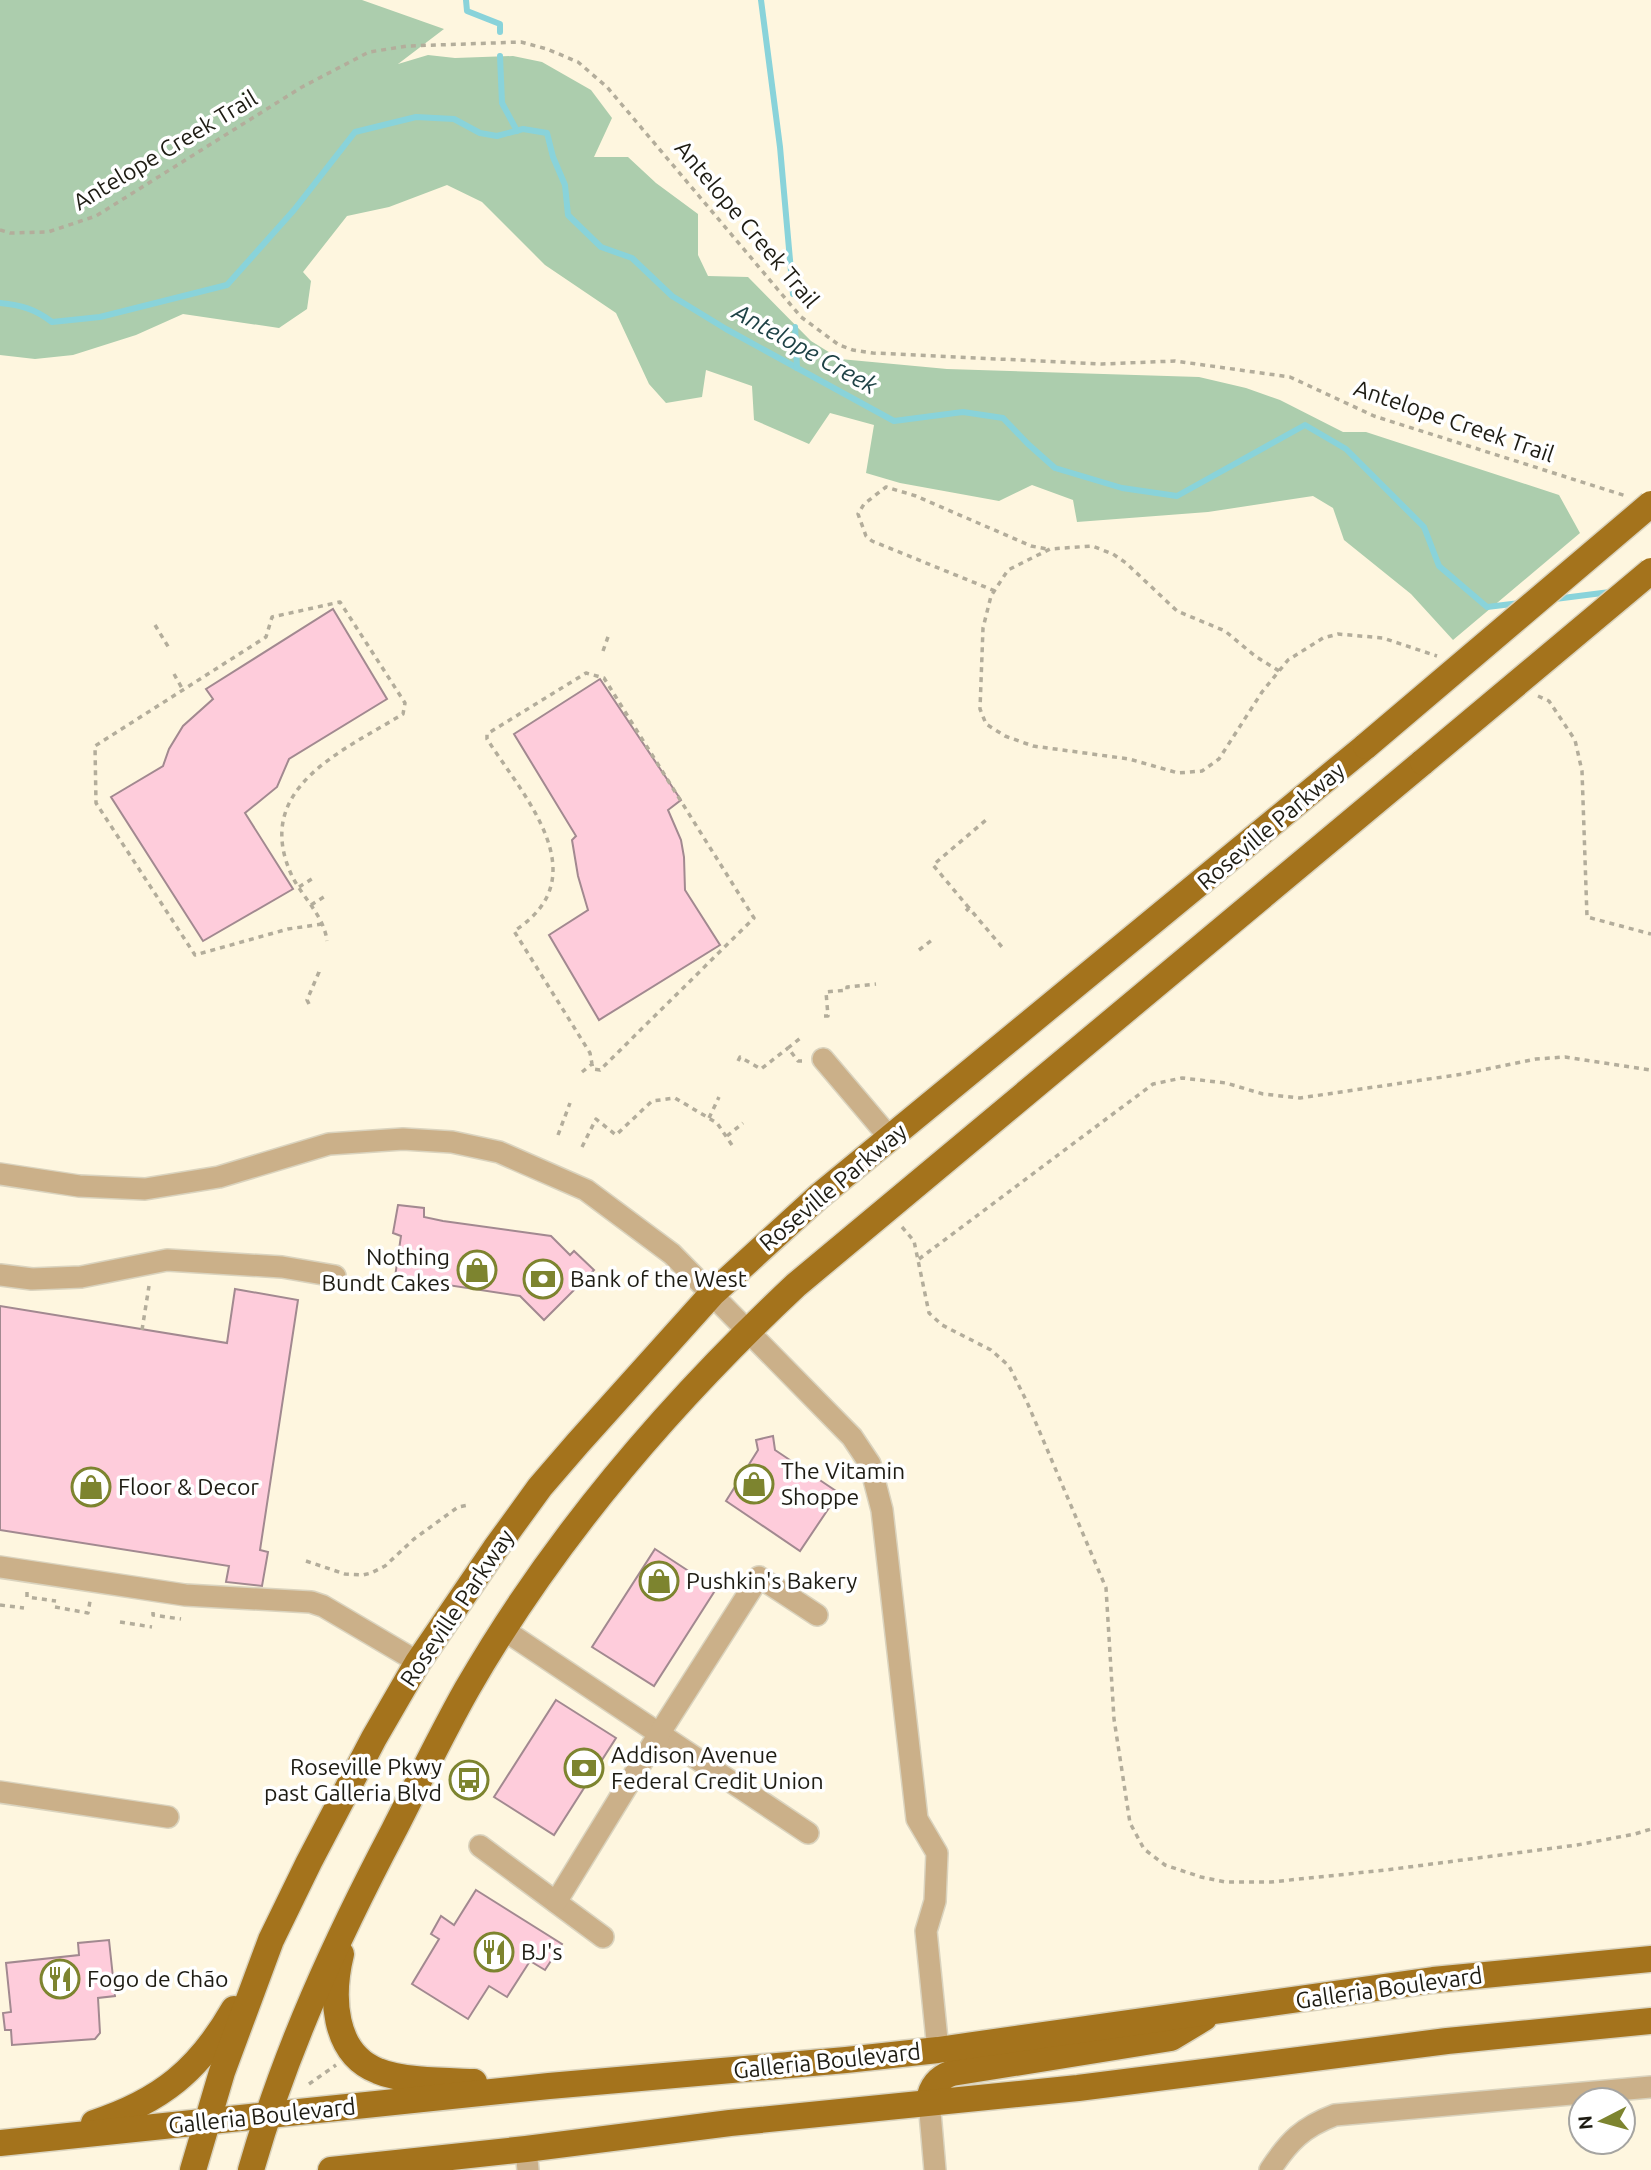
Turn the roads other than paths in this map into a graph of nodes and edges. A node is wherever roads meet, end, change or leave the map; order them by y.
1 (1641, 501) edge
2 (1651, 571) edge
3 (812, 1060) road end
4 (890, 1138) junction
5 (0, 1174) edge
6 (0, 1275) edge
7 (335, 1276) dead end
8 (712, 1294) junction
9 (746, 1332) junction
10 (0, 1567) edge
11 (817, 1615) dead end
12 (504, 1630) junction
13 (418, 1662) junction
14 (659, 1734) junction
15 (0, 1792) edge
16 (168, 1818) dead end
17 (808, 1833) dead end
18 (480, 1846) dead end
19 (366, 1884) junction
20 (556, 1902) junction
21 (603, 1937) dead end
22 (271, 1940) junction
23 (1651, 1959) edge
24 (1215, 2011) junction
25 (1651, 2021) edge
26 (938, 2050) junction
27 (549, 2086) junction
28 (1651, 2087) edge
29 (929, 2101) junction
30 (267, 2115) junction
31 (207, 2121) junction
32 (12, 2142) edge
33 (431, 2158) junction
34 (527, 2160) edge
35 (193, 2170) edge
36 (251, 2170) edge
37 (331, 2170) edge
38 (385, 2170) edge
39 (935, 2170) edge
40 (1270, 2170) edge

1 - 4 main road, Roseville Parkway, bridge
2 - 9 main road, Roseville Parkway, bridge
3 - 4 street
4 - 8 main road, Roseville Parkway
5 - 8 street
6 - 7 street
8 - 9 street
8 - 13 main road, Roseville Parkway
9 - 12 main road, Roseville Parkway
9 - 26 street
10 - 13 street
11 - 14 street
12 - 14 street
12 - 19 main road, Roseville Parkway
13 - 22 main road, Roseville Parkway
14 - 17 street
14 - 20 street
15 - 16 street
18 - 20 street
19 - 27 main road
19 - 30 main road, Roseville Parkway
20 - 21 street
22 - 31 main road, Roseville Parkway
22 - 32 main road
23 - 24 main road, Galleria Boulevard
24 - 26 main road, Galleria Boulevard
24 - 29 main road
25 - 29 main road
26 - 27 main road, Galleria Boulevard
27 - 30 main road, Galleria Boulevard
28 - 40 street
29 - 34 main road
29 - 39 street
30 - 31 main road, Galleria Boulevard
30 - 36 main road, Roseville Parkway
31 - 32 main road, Galleria Boulevard
31 - 35 main road, Roseville Parkway
33 - 34 main road
33 - 37 main road
33 - 38 main road

